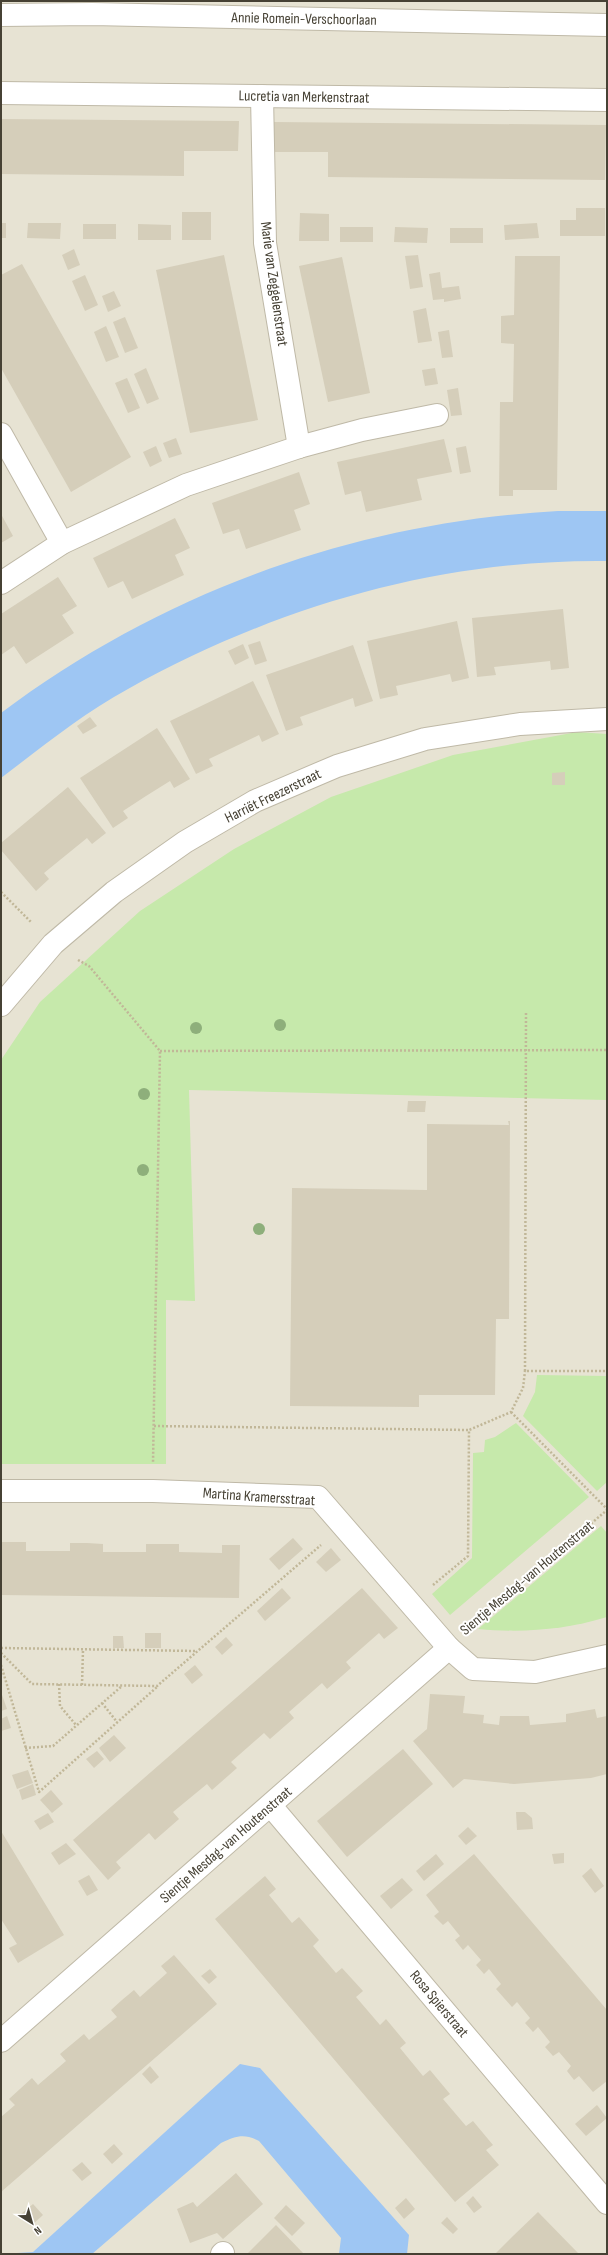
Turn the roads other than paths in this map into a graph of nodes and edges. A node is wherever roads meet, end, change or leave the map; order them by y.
1 (92, 8) edge
2 (1, 15) edge
3 (607, 25) edge
4 (1, 93) edge
5 (262, 96) junction
6 (607, 100) edge
7 (437, 415) dead end
8 (1, 434) edge
9 (298, 446) junction
10 (62, 544) junction
11 (1, 583) edge
12 (607, 719) edge
13 (1, 1005) edge
14 (1, 1491) edge
15 (449, 1648) junction
16 (607, 1656) edge
17 (270, 1806) junction
18 (3, 2034) edge
19 (607, 2203) edge

1 - 2 street, Annie Romein-Verschoorlaan
1 - 3 street, Annie Romein-Verschoorlaan
4 - 5 street, Lucretia van Merkenstraat
5 - 6 street, Lucretia van Merkenstraat
5 - 9 street, Marie van Zeggelenstraat
7 - 9 street
8 - 10 street
9 - 10 street
10 - 11 street
12 - 13 street, Harriët Freezerstraat
14 - 15 street, Martina Kramersstraat
15 - 16 street, Sientje Mesdag-van Houtenstraat
15 - 17 street, Sientje Mesdag-van Houtenstraat
17 - 18 street, Sientje Mesdag-van Houtenstraat
17 - 19 street, Rosa Spierstraat

